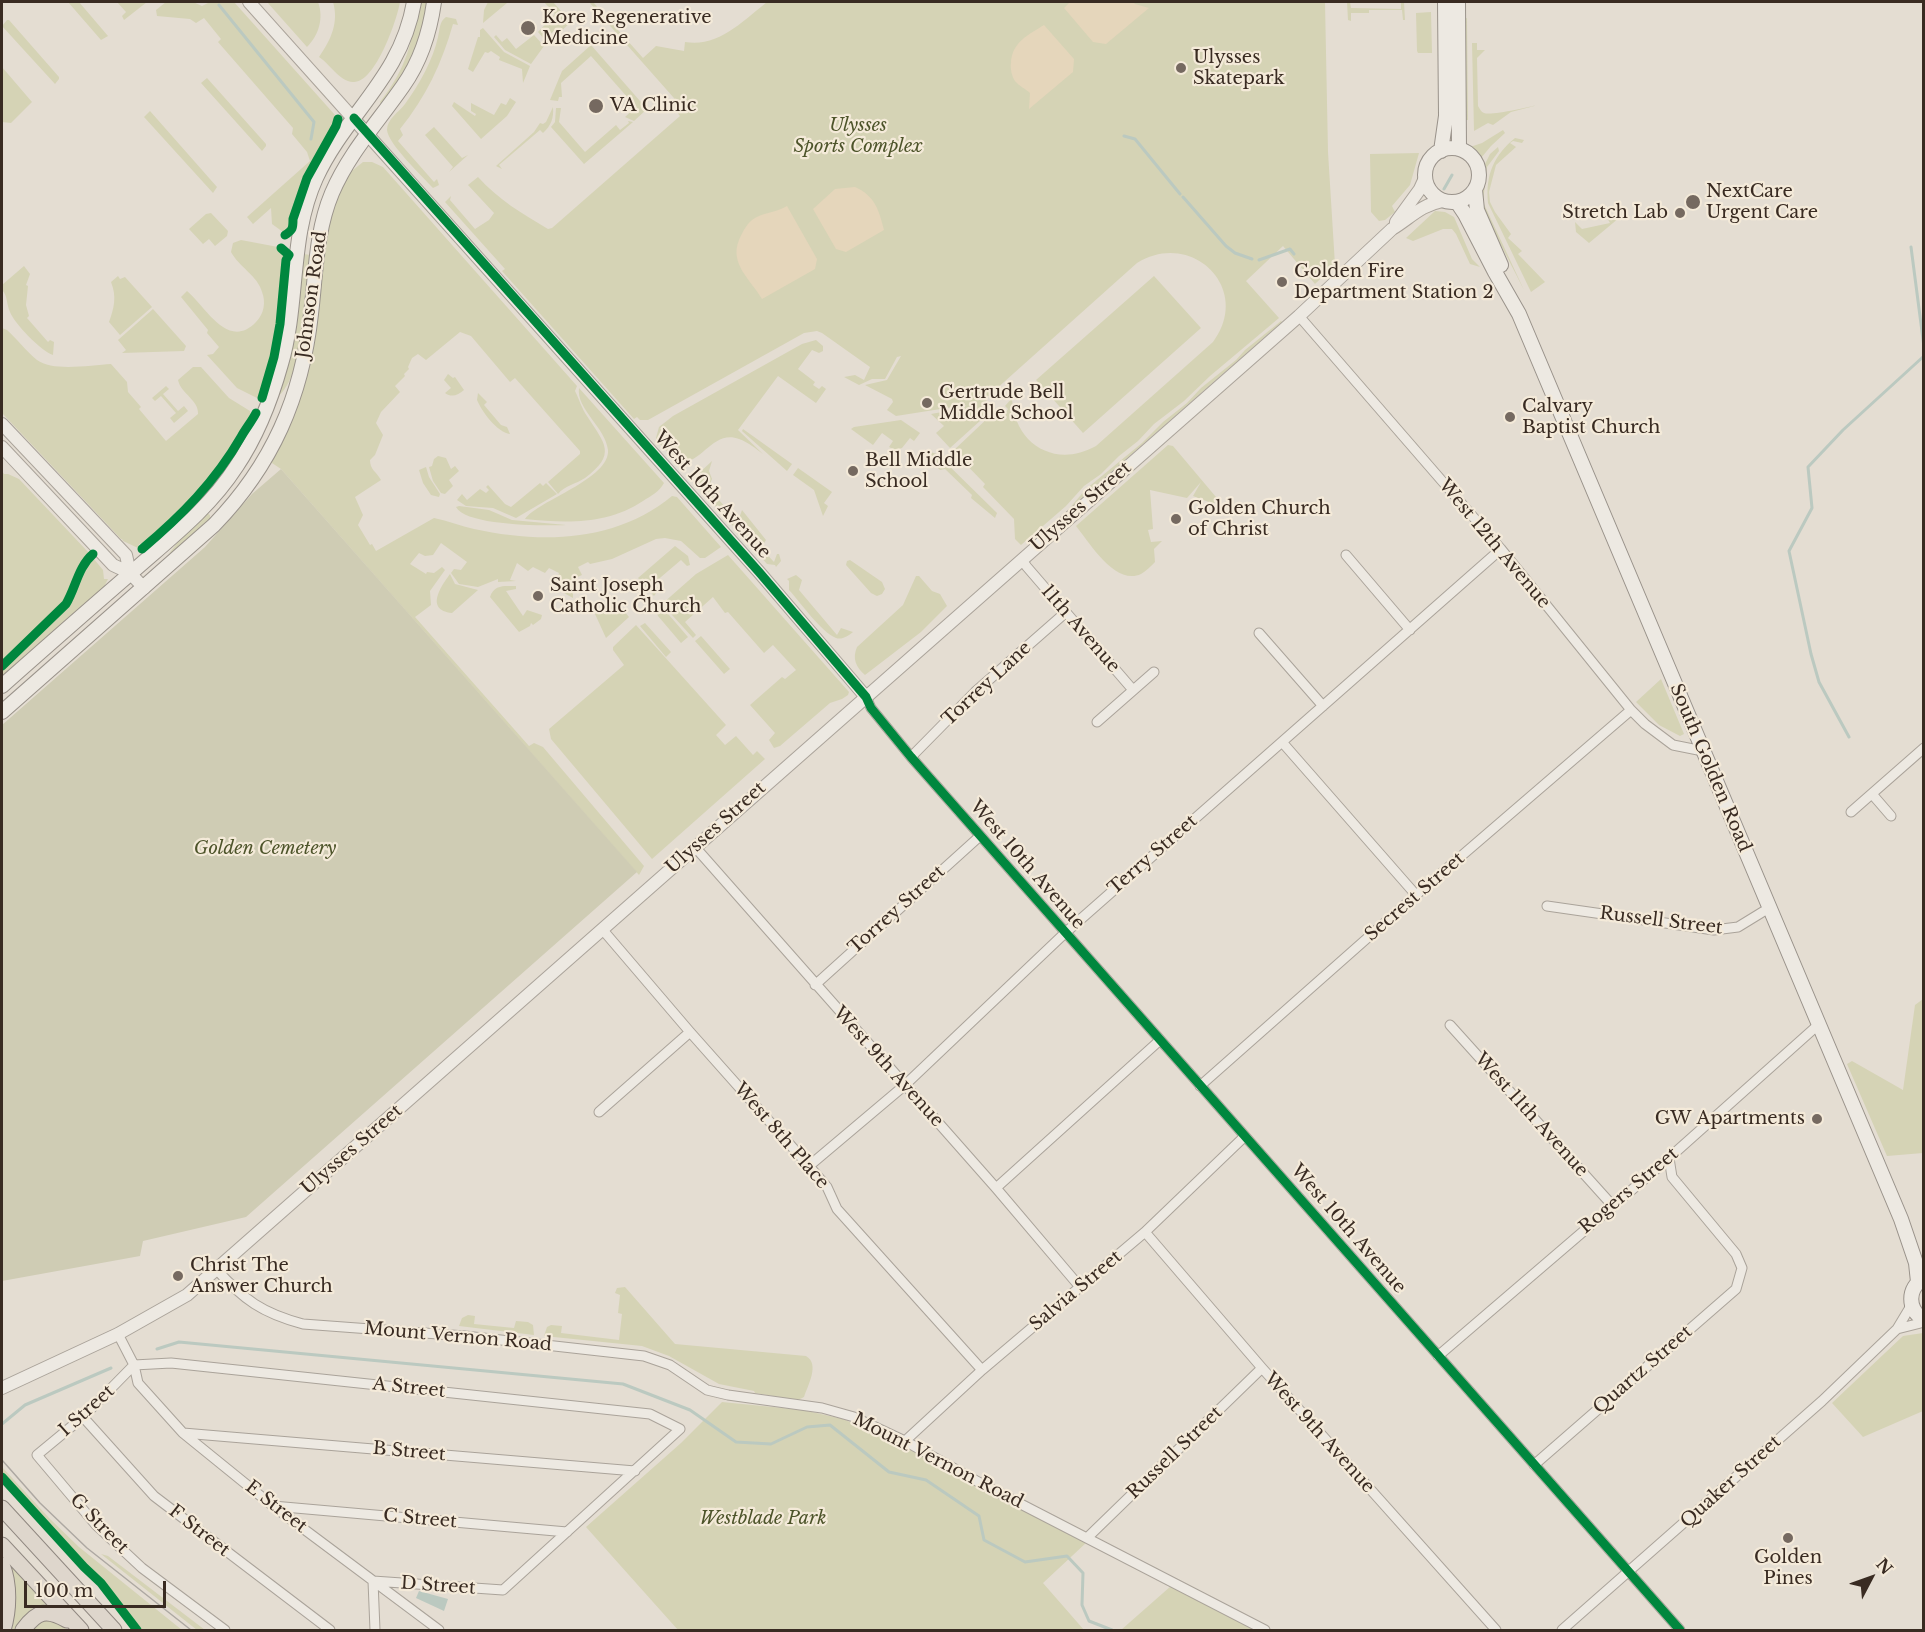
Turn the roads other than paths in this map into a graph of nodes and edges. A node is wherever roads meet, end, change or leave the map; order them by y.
1 (249, 2) edge
2 (414, 2) edge
3 (434, 2) edge
4 (1445, 2) edge
5 (1458, 2) edge
6 (354, 118) junction
7 (368, 134) junction
8 (1459, 149) junction
9 (1441, 150) junction
10 (1425, 178) junction
11 (1475, 190) junction
12 (1442, 201) junction
13 (1457, 202) junction
14 (1392, 229) junction
15 (1512, 299) junction
16 (1299, 316) junction
17 (2, 424) edge
18 (12, 436) junction
19 (2, 446) edge
20 (1501, 549) junction
21 (1346, 555) dead end
22 (1025, 562) junction
23 (130, 573) junction
24 (144, 588) junction
25 (1065, 612) junction
26 (1410, 630) junction
27 (1259, 633) dead end
28 (1154, 672) dead end
29 (2, 686) edge
30 (1133, 690) junction
31 (866, 697) junction
32 (1323, 706) junction
33 (1631, 710) junction
34 (2, 712) edge
35 (1097, 722) dead end
36 (1282, 742) junction
37 (1923, 748) edge
38 (1703, 751) junction
39 (911, 757) junction
40 (1872, 794) junction
41 (1851, 812) dead end
42 (1892, 816) dead end
43 (980, 836) junction
44 (695, 847) junction
45 (1416, 895) junction
46 (1547, 906) dead end
47 (1769, 908) junction
48 (602, 929) junction
49 (1065, 933) junction
50 (815, 985) junction
51 (1450, 1025) dead end
52 (1818, 1025) junction
53 (690, 1032) junction
54 (1160, 1041) junction
55 (905, 1085) junction
56 (1200, 1086) junction
57 (599, 1113) dead end
58 (1244, 1137) junction
59 (1669, 1158) junction
60 (809, 1166) junction
61 (996, 1188) junction
62 (1612, 1205) junction
63 (1145, 1232) junction
64 (1908, 1237) junction
65 (1923, 1260) edge
66 (216, 1269) junction
67 (1921, 1280) edge
68 (1080, 1287) junction
69 (1911, 1302) junction
70 (1923, 1321) edge
71 (1897, 1329) junction
72 (118, 1334) junction
73 (1438, 1356) junction
74 (134, 1365) junction
75 (1262, 1368) junction
76 (982, 1370) junction
77 (5, 1388) edge
78 (83, 1417) junction
79 (183, 1433) junction
80 (905, 1441) junction
81 (37, 1455) joint
82 (1534, 1465) junction
83 (635, 1471) junction
84 (273, 1506) junction
85 (2, 1508) edge
86 (567, 1532) junction
87 (1088, 1537) junction
88 (2, 1545) edge
89 (2, 1565) edge
90 (1630, 1572) junction
91 (373, 1581) junction
92 (80, 1628) edge
93 (3, 1630) edge
94 (23, 1630) edge
95 (114, 1630) edge
96 (225, 1630) edge
97 (330, 1630) edge
98 (375, 1630) edge
99 (439, 1630) edge
100 (1265, 1630) edge
101 (1496, 1630) edge
102 (1562, 1630) edge
103 (1680, 1630) edge

1 - 6 street, West 10th Avenue
2 - 6 main road, Johnson Road
3 - 7 main road, Johnson Road
4 - 9 main road
5 - 8 main road
6 - 7 street, West 10th Avenue
6 - 23 main road, Johnson Road
7 - 24 main road, Johnson Road
7 - 31 street, West 10th Avenue
8 - 9 main road
8 - 11 main road
9 - 10 main road
10 - 12 main road
10 - 14 street, Ulysses Street
11 - 13 main road
11 - 15 main road, South Golden Road
12 - 13 main road
12 - 14 street, Ulysses Street
13 - 15 main road, South Golden Road
14 - 16 street, Ulysses Street
15 - 38 main road, South Golden Road
16 - 20 street, West 12th Avenue
16 - 22 street, Ulysses Street
17 - 18 street
18 - 19 street
18 - 23 street
19 - 23 street
20 - 26 street, Terry Street
20 - 33 street, West 12th Avenue
21 - 26 street
22 - 25 street, 11th Avenue
22 - 31 street, Ulysses Street
23 - 24 street
23 - 29 main road, Johnson Road
24 - 34 main road, Johnson Road
25 - 30 street, 11th Avenue
25 - 39 street, Torrey Lane
26 - 32 street, Terry Street
27 - 32 street
28 - 30 street
30 - 35 street
31 - 39 street, West 10th Avenue
31 - 44 street, Ulysses Street
32 - 36 street, Terry Street
33 - 38 street, West 12th Avenue
33 - 45 street, Secrest Street
36 - 45 street
36 - 49 street, Terry Street
37 - 40 street
38 - 47 main road, South Golden Road
39 - 43 street, West 10th Avenue
40 - 41 street
40 - 42 street
43 - 49 street, West 10th Avenue
43 - 50 street, Torrey Street
44 - 48 street, Ulysses Street
44 - 50 street, West 9th Avenue
45 - 56 street, Secrest Street
46 - 47 street, Russell Street
47 - 52 main road, South Golden Road
48 - 53 street, West 8th Place
48 - 66 street, Ulysses Street
49 - 54 street, West 10th Avenue
49 - 55 street, Terry Street
50 - 55 street, West 9th Avenue
51 - 62 street, West 11th Avenue
52 - 59 street, Rogers Street
52 - 64 main road, South Golden Road
53 - 57 street
53 - 60 street, West 8th Place
54 - 56 street, West 10th Avenue
54 - 61 street
55 - 60 street, Terry Street
55 - 61 street, West 9th Avenue
56 - 58 street, West 10th Avenue
58 - 63 street, Salvia Street
58 - 73 street, West 10th Avenue
59 - 62 street, Rogers Street
59 - 82 street, Quartz Street
60 - 76 street, West 8th Place
61 - 68 street, West 9th Avenue
62 - 73 street, Rogers Street
63 - 68 street, Salvia Street
63 - 75 street, West 9th Avenue
64 - 65 main road, South Golden Road
64 - 67 main road, South Golden Road
66 - 72 street, Ulysses Street
66 - 80 street, Mount Vernon Road
67 - 69 main road
68 - 76 street, Salvia Street
69 - 70 main road
69 - 71 street, Quaker Street
70 - 71 street, Quaker Street
71 - 90 street, Quaker Street
72 - 74 street, E Street
72 - 77 street, Ulysses Street
73 - 82 street, West 10th Avenue
74 - 78 street, I Street
74 - 79 street, E Street
74 - 83 street, A Street
75 - 87 street, Russell Street
75 - 101 street, West 9th Avenue
76 - 80 street, Salvia Street
78 - 81 street, I Street
78 - 97 street, F Street
79 - 83 street, B Street
79 - 84 street, E Street
80 - 87 street, Mount Vernon Road
81 - 96 street, G Street
82 - 90 street, West 10th Avenue
83 - 86 street
84 - 86 street, C Street
84 - 91 street, E Street
85 - 95 highway
86 - 91 street, D Street
87 - 100 street, Mount Vernon Road
88 - 92 highway
89 - 93 highway
90 - 102 street, Quaker Street
90 - 103 street, West 10th Avenue
91 - 98 street
91 - 99 street, E Street
92 - 94 highway

